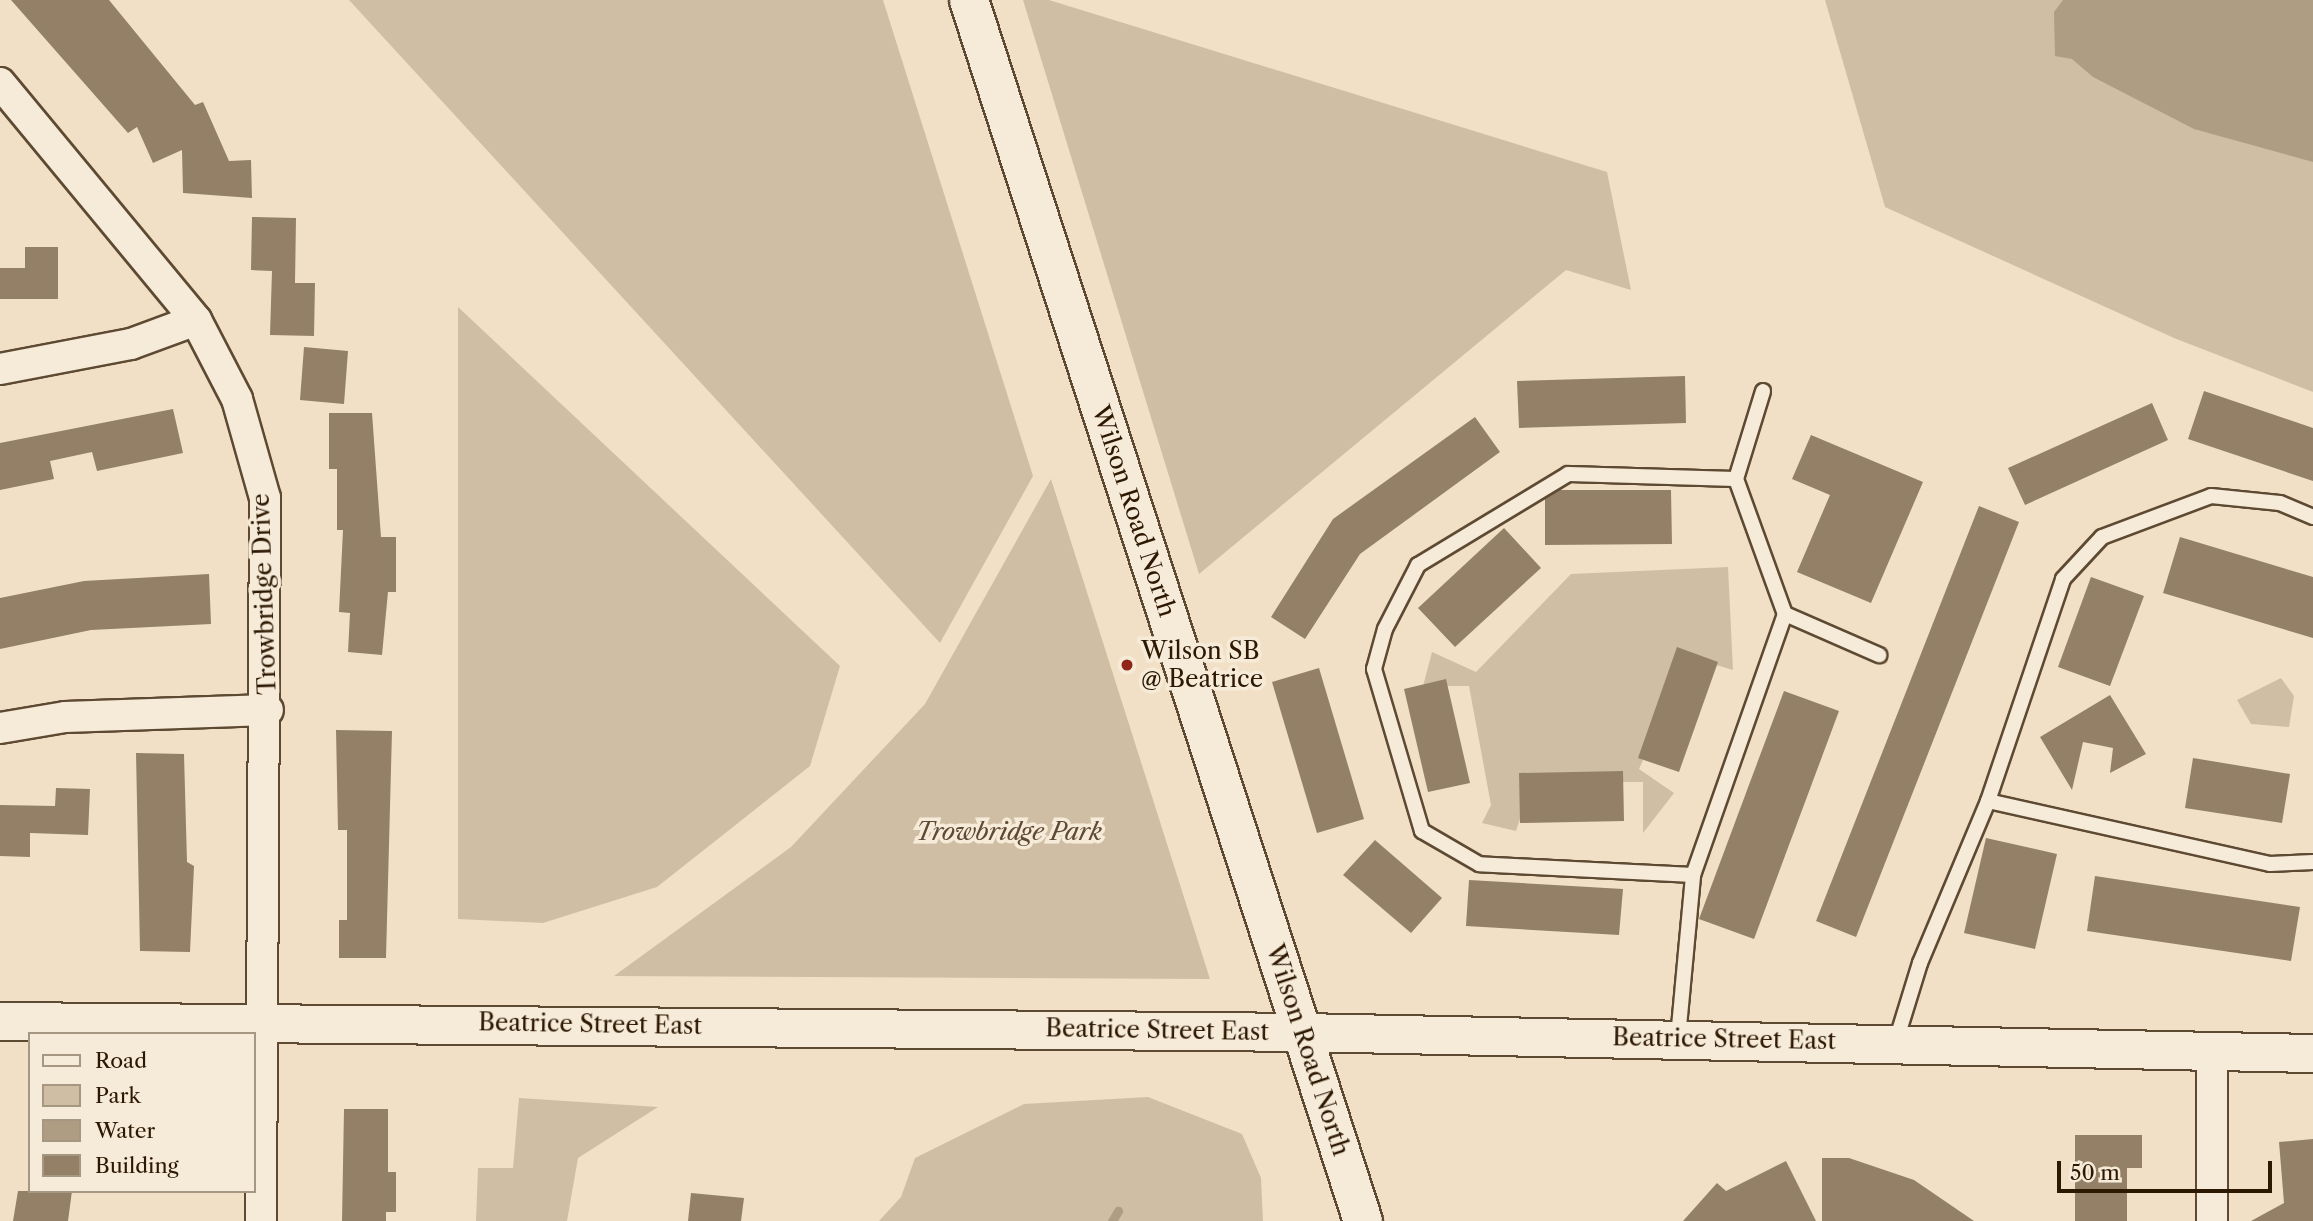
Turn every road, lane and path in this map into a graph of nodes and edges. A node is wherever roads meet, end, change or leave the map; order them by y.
1 (969, 0) edge
2 (0, 83) edge
3 (196, 320) junction
4 (0, 369) edge
5 (1763, 391) dead end
6 (1736, 479) junction
7 (2313, 517) edge
8 (1786, 614) junction
9 (1879, 655) dead end
10 (268, 710) junction
11 (0, 728) edge
12 (1988, 801) junction
13 (2313, 862) edge
14 (1693, 875) junction
15 (0, 1021) edge
16 (263, 1021) junction
17 (1301, 1032) junction
18 (1678, 1038) junction
19 (1896, 1041) junction
20 (2212, 1048) junction
21 (2313, 1053) edge
22 (261, 1221) edge
23 (1363, 1221) edge
24 (2212, 1221) edge

1 - 17 main road, Wilson Road North
2 - 3 street, Trowbridge Drive
3 - 4 street
3 - 10 street, Trowbridge Drive
5 - 6 lane
6 - 8 lane
6 - 14 lane
7 - 12 lane
8 - 9 lane
8 - 14 lane
10 - 11 street
10 - 16 street, Trowbridge Drive
12 - 13 lane
12 - 19 lane
14 - 18 lane
15 - 16 street, Beatrice Street East
16 - 17 street, Beatrice Street East
16 - 22 street, Trowbridge Drive
17 - 18 street, Beatrice Street East
17 - 23 main road, Wilson Road North
18 - 19 street, Beatrice Street East
19 - 20 street, Beatrice Street East
20 - 21 street, Beatrice Street East
20 - 24 street

